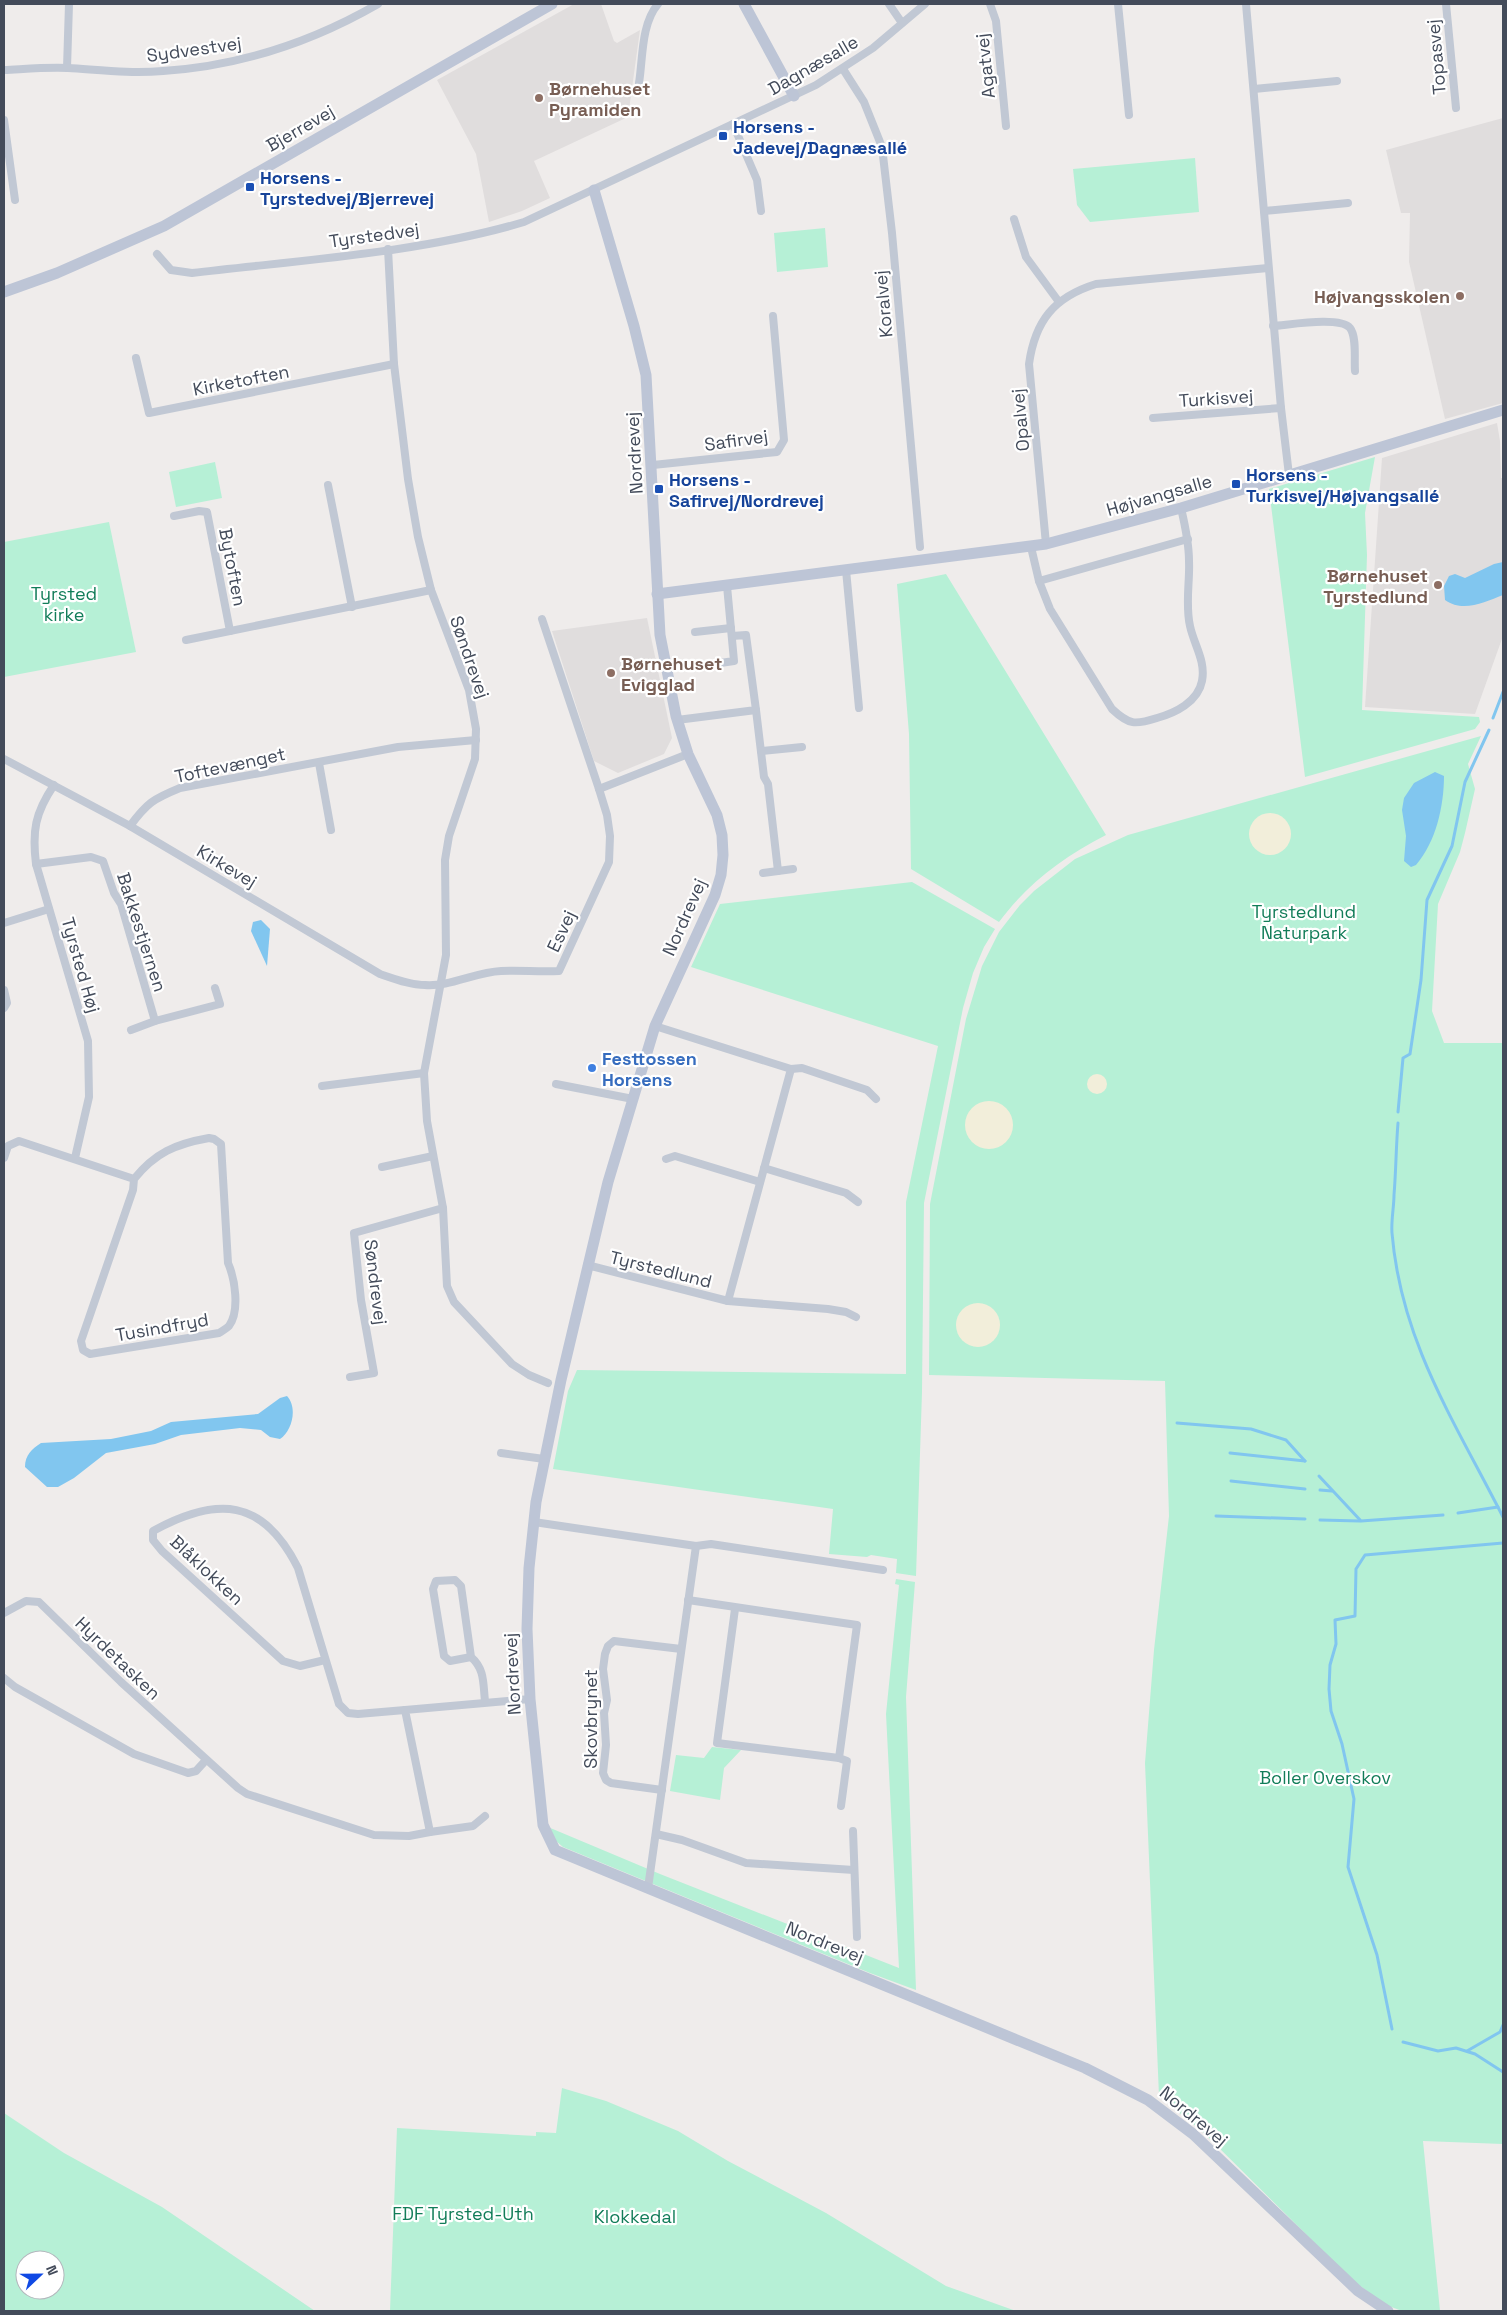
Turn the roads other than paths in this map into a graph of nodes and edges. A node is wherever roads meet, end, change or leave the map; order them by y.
1 (69, 4) edge
2 (378, 4) edge
3 (552, 4) edge
4 (658, 4) edge
5 (744, 4) edge
6 (889, 4) edge
7 (925, 4) edge
8 (990, 4) edge
9 (1118, 4) edge
10 (1246, 4) edge
11 (1446, 4) edge
12 (902, 23) junction
13 (68, 68) junction
14 (843, 69) junction
15 (4, 70) edge
16 (1337, 81) dead end
17 (639, 83) dead end
18 (1254, 89) junction
19 (794, 96) junction
20 (1456, 108) dead end
21 (1129, 114) dead end
22 (4, 120) edge
23 (733, 124) junction
24 (1006, 126) dead end
25 (594, 190) junction
26 (15, 200) dead end
27 (1348, 203) dead end
28 (761, 211) dead end
29 (1264, 211) junction
30 (1014, 219) dead end
31 (388, 249) junction
32 (157, 254) dead end
33 (1268, 268) junction
34 (4, 292) edge
35 (1059, 302) junction
36 (773, 316) dead end
37 (1273, 326) junction
38 (136, 358) dead end
39 (394, 364) junction
40 (1355, 371) dead end
41 (1281, 408) junction
42 (1503, 410) edge
43 (1153, 418) dead end
44 (653, 465) junction
45 (1289, 475) junction
46 (328, 485) dead end
47 (1181, 508) junction
48 (174, 516) dead end
49 (1188, 539) junction
50 (1046, 544) junction
51 (920, 547) dead end
52 (1031, 547) junction
53 (846, 570) junction
54 (1039, 581) junction
55 (727, 586) junction
56 (431, 590) junction
57 (657, 594) junction
58 (352, 607) junction
59 (542, 618) dead end
60 (731, 628) junction
61 (230, 632) junction
62 (695, 632) dead end
63 (732, 636) junction
64 (186, 640) dead end
65 (700, 666) dead end
66 (859, 708) dead end
67 (756, 710) junction
68 (677, 720) junction
69 (476, 740) junction
70 (802, 746) dead end
71 (761, 751) junction
72 (688, 754) junction
73 (4, 759) edge
74 (319, 762) junction
75 (54, 785) junction
76 (599, 789) junction
77 (130, 826) junction
78 (331, 830) dead end
79 (36, 864) junction
80 (793, 870) dead end
81 (778, 871) junction
82 (763, 873) dead end
83 (49, 909) junction
84 (4, 923) edge
85 (439, 984) junction
86 (215, 988) dead end
87 (4, 990) edge
88 (4, 1008) edge
89 (154, 1021) junction
90 (655, 1026) junction
91 (131, 1030) dead end
92 (791, 1068) junction
93 (424, 1073) junction
94 (556, 1084) dead end
95 (322, 1086) dead end
96 (633, 1099) junction
97 (876, 1099) dead end
98 (433, 1156) junction
99 (4, 1158) edge
100 (75, 1158) junction
101 (666, 1159) dead end
102 (382, 1167) dead end
103 (764, 1168) junction
104 (134, 1179) junction
105 (760, 1182) junction
106 (858, 1202) dead end
107 (443, 1208) junction
108 (587, 1266) junction
109 (728, 1301) junction
110 (856, 1317) dead end
111 (350, 1377) dead end
112 (548, 1383) dead end
113 (501, 1453) dead end
114 (544, 1459) junction
115 (534, 1522) junction
116 (696, 1546) junction
117 (883, 1570) dead end
118 (688, 1600) junction
119 (736, 1609) junction
120 (4, 1613) edge
121 (681, 1650) junction
122 (471, 1657) junction
123 (325, 1660) junction
124 (4, 1678) edge
125 (530, 1699) junction
126 (485, 1701) junction
127 (404, 1710) junction
128 (839, 1758) junction
129 (206, 1760) junction
130 (662, 1790) junction
131 (841, 1806) dead end
132 (485, 1816) dead end
133 (852, 1831) dead end
134 (430, 1832) junction
135 (656, 1834) junction
136 (854, 1870) junction
137 (648, 1888) junction
138 (857, 1937) dead end
139 (1388, 2311) edge

1 - 13 street
2 - 13 street, Sydvestvej
3 - 34 street, Bjerrevej
4 - 17 street
5 - 19 street
6 - 12 street
7 - 12 street, Dagnæsalle
8 - 24 street, Agatvej
9 - 21 street
10 - 18 street, Turkisvej
11 - 20 street, Topasvej
12 - 14 street, Dagnæsalle
13 - 15 street, Sydvestvej
14 - 19 street, Dagnæsalle
14 - 51 street, Koralvej
16 - 18 street
18 - 29 street, Turkisvej
19 - 23 street, Dagnæsalle
22 - 26 street
23 - 25 street, Dagnæsalle
23 - 28 street
25 - 31 street, Tyrstedvej
25 - 44 street, Nordrevej
27 - 29 street
29 - 33 street, Turkisvej
30 - 35 street
31 - 32 street, Tyrstedvej
31 - 39 street, Søndrevej
33 - 35 street, Opalvej
33 - 37 street, Turkisvej
35 - 50 street, Opalvej
36 - 44 street, Safirvej
37 - 40 street
37 - 41 street, Turkisvej
38 - 39 street, Kirketoften
39 - 56 street, Søndrevej
41 - 43 street, Turkisvej
41 - 45 street, Turkisvej
42 - 45 street, Højvangsalle
44 - 57 street, Nordrevej
45 - 47 street, Højvangsalle
46 - 58 street
47 - 49 street
47 - 50 street, Højvangsalle
48 - 61 street, Bytoften
49 - 54 street
49 - 54 street
50 - 52 street, Højvangsalle
52 - 53 street, Højvangsalle
52 - 54 street
53 - 55 street, Højvangsalle
53 - 66 street
55 - 57 street, Højvangsalle
55 - 60 street
56 - 58 street, Bytoften
56 - 69 street, Søndrevej
57 - 68 street, Nordrevej
58 - 61 street, Bytoften
59 - 76 street, Esvej
60 - 62 street
60 - 63 street
61 - 64 street, Bytoften
63 - 65 street
63 - 67 street
67 - 68 street
67 - 71 street
68 - 72 street, Nordrevej
69 - 74 street, Toftevænget
69 - 85 street, Søndrevej
70 - 71 street
71 - 81 street
72 - 76 street
72 - 90 street, Nordrevej
73 - 75 street, Kirkevej
74 - 77 street, Toftevænget
74 - 78 street
75 - 77 street, Kirkevej
75 - 79 street, Tyrsted Høj
76 - 85 street, Esvej
77 - 85 street, Kirkevej
79 - 83 street, Tyrsted Høj
79 - 89 street, Bakkestjernen
80 - 81 street
81 - 82 street
83 - 84 street
83 - 100 street, Tyrsted Høj
85 - 93 street, Søndrevej
86 - 89 street
87 - 88 street
89 - 91 street
90 - 92 street
90 - 96 street, Nordrevej
92 - 97 street
92 - 103 street, Tyrstedlund
93 - 95 street
93 - 98 street, Søndrevej
94 - 96 street
96 - 108 street, Nordrevej
98 - 102 street
98 - 107 street, Søndrevej
99 - 100 street
100 - 104 street
101 - 105 street
103 - 105 street, Tyrstedlund
103 - 106 street
104 - 104 street, Tusindfryd
105 - 109 street, Tyrstedlund
107 - 111 street, Søndrevej
107 - 112 street, Søndrevej
108 - 109 street, Tyrstedlund
108 - 114 street, Nordrevej
109 - 110 street, Tyrstedlund
113 - 114 street
114 - 115 street, Nordrevej
115 - 116 street
115 - 125 street, Nordrevej
116 - 117 street
116 - 118 street
118 - 119 street
118 - 121 street
119 - 128 street
119 - 128 street
120 - 129 street, Hyrdetasken
121 - 130 street
121 - 130 street, Skovbrynet
122 - 122 street
122 - 126 street
123 - 123 street, Blåklokken
123 - 127 street, Blåklokken
124 - 129 street
125 - 126 street
125 - 137 street, Nordrevej
126 - 127 street
127 - 134 street
128 - 131 street
129 - 134 street, Hyrdetasken
130 - 135 street
132 - 134 street, Hyrdetasken
133 - 136 street
135 - 136 street
135 - 137 street
136 - 138 street
137 - 139 street, Nordrevej

